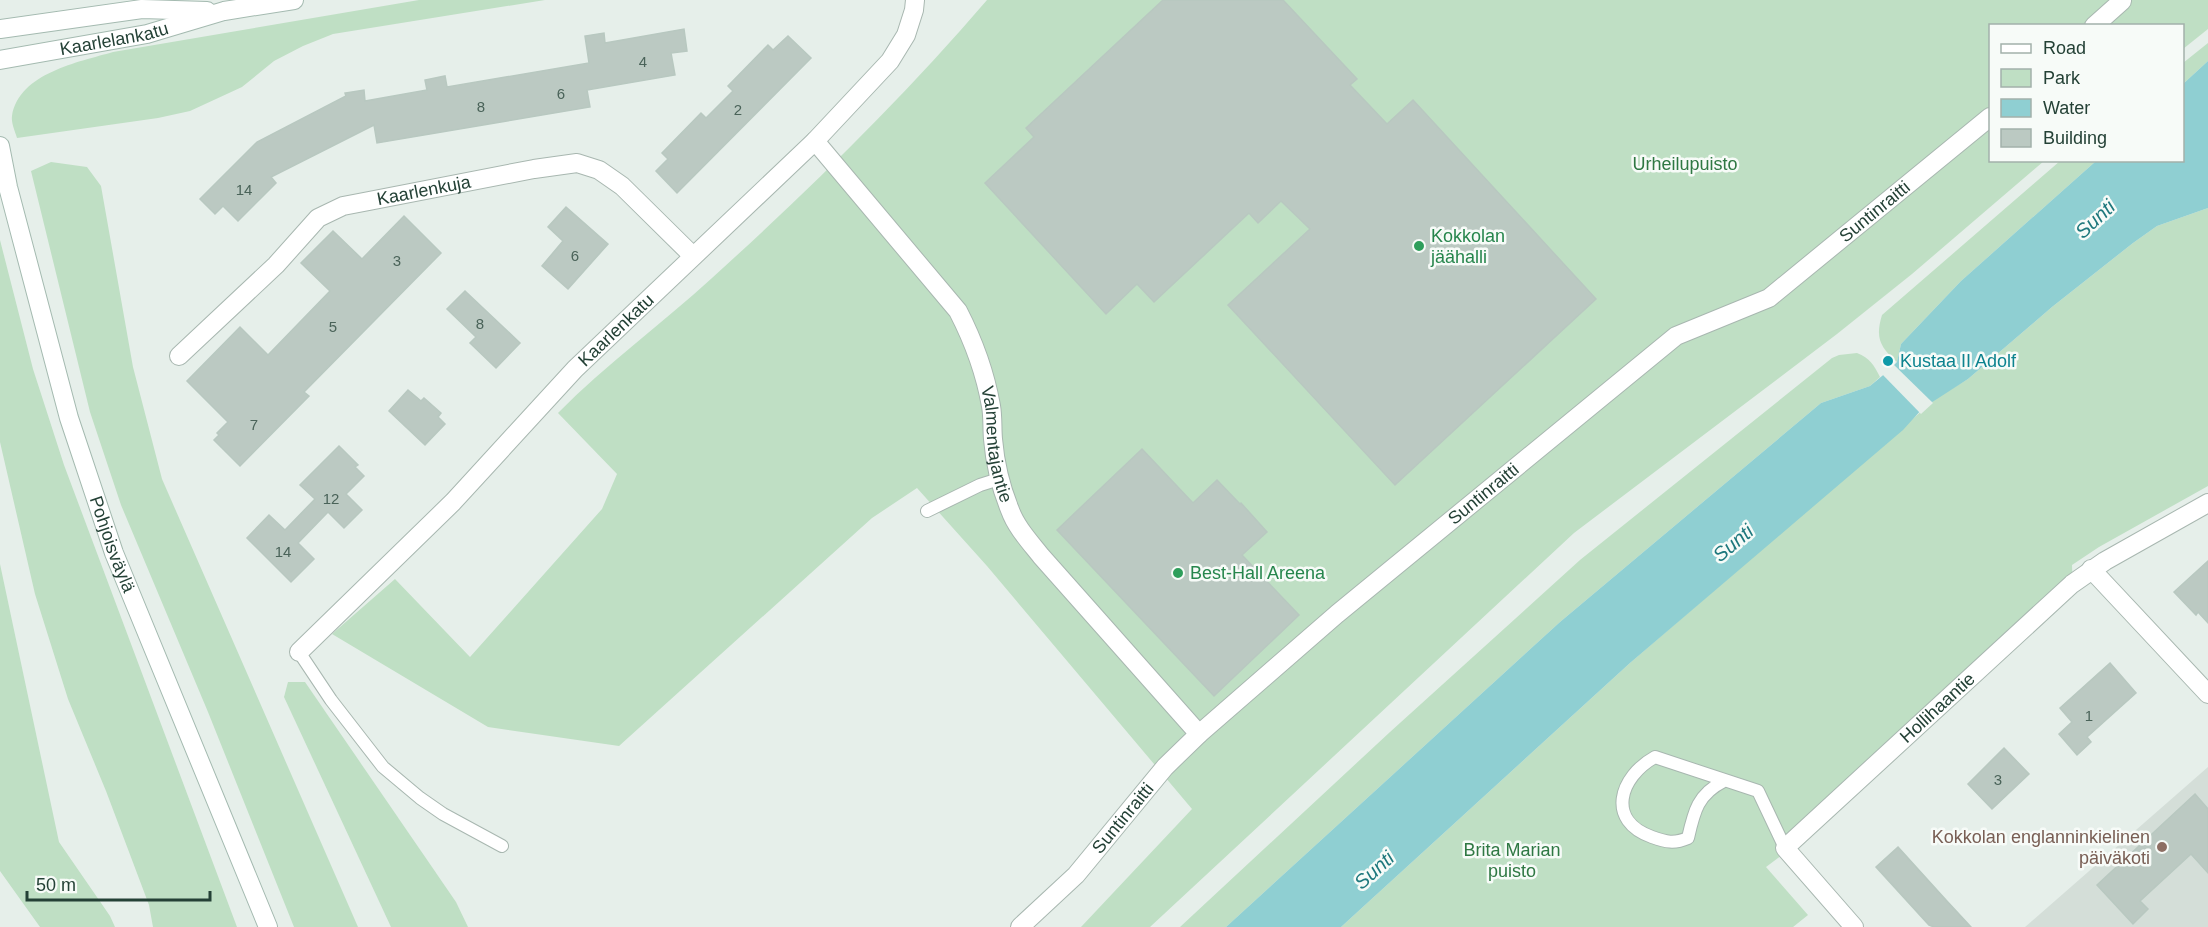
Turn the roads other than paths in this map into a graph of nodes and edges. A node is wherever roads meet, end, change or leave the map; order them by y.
1 (294, 0) edge
2 (915, 0) edge
3 (2122, 1) edge
4 (224, 11) junction
5 (2096, 24) edge
6 (0, 29) edge
7 (0, 60) edge
8 (1989, 118) edge
9 (815, 141) junction
10 (0, 146) edge
11 (693, 256) junction
12 (179, 356) dead end
13 (999, 479) junction
14 (2208, 502) edge
15 (927, 511) dead end
16 (2091, 570) junction
17 (299, 652) joint
18 (2208, 694) edge
19 (1199, 734) junction
20 (1724, 781) junction
21 (502, 846) dead end
22 (1785, 848) junction
23 (268, 927) edge
24 (1020, 927) edge
25 (1854, 927) edge

1 - 4 street, Kaarlelankatu
2 - 9 street, Kaarlenkatu
3 - 5 street
4 - 6 street, Kaarlelankatu
4 - 7 street, Kaarlelankatu
8 - 19 street, Suntinraitti
9 - 11 street, Kaarlenkatu
9 - 13 street, Valmentajantie
10 - 23 street, Pohjoisväylä
11 - 12 street, Kaarlenkuja
11 - 17 street, Kaarlenkatu
13 - 15 lane
13 - 19 street, Valmentajantie
14 - 16 street, Hollihaantie
16 - 18 street
16 - 22 street, Hollihaantie
17 - 21 lane
19 - 24 street, Suntinraitti
20 - 20 lane
20 - 22 lane
22 - 25 street

